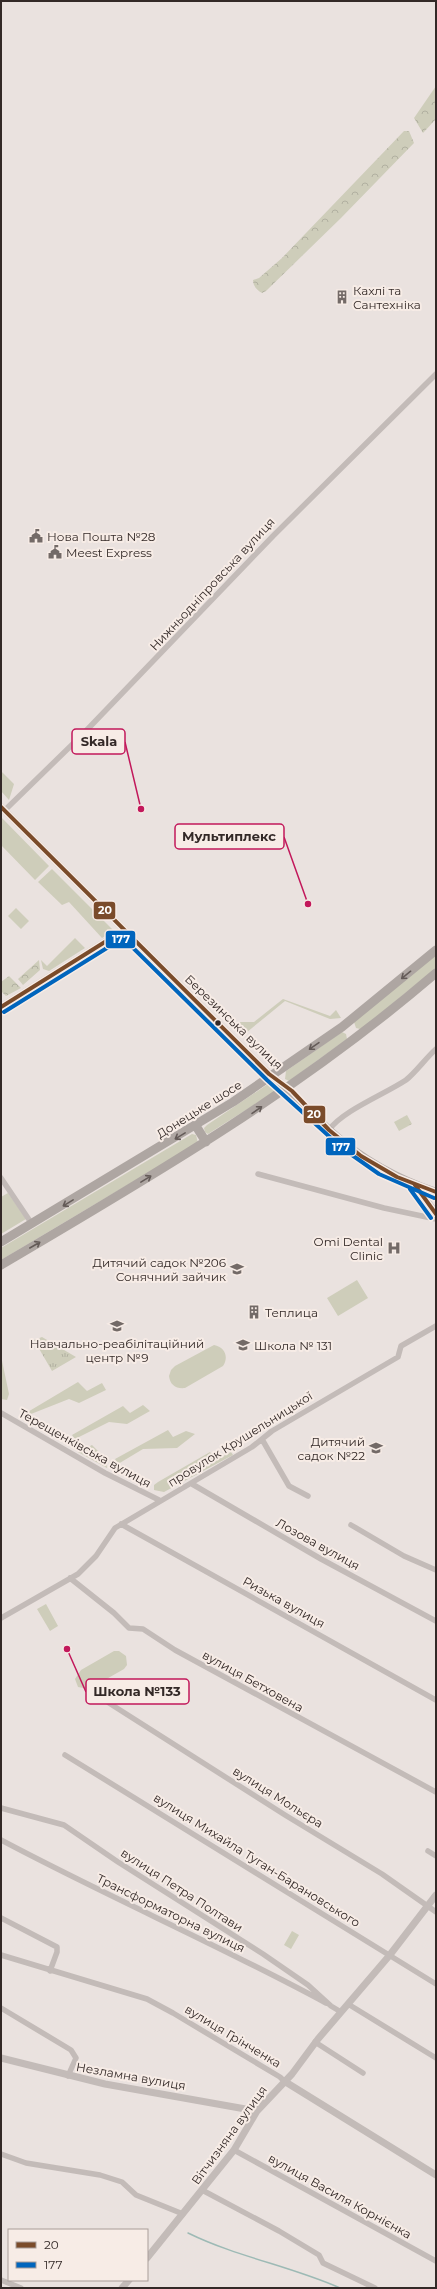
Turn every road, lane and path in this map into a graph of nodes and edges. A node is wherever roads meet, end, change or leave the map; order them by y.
1 (436, 374) edge
2 (3, 808) edge
3 (124, 930) junction
4 (436, 950) edge
5 (436, 973) edge
6 (1, 1007) edge
7 (346, 1024) junction
8 (357, 1038) junction
9 (436, 1049) edge
10 (271, 1076) junction
11 (288, 1088) junction
12 (196, 1126) junction
13 (329, 1130) junction
14 (206, 1142) junction
15 (258, 1174) dead end
16 (1, 1178) edge
17 (413, 1184) junction
18 (436, 1194) edge
19 (435, 1211) edge
20 (436, 1219) edge
21 (32, 1224) junction
22 (1, 1242) edge
23 (1, 1265) edge
24 (436, 1326) edge
25 (1, 1413) edge
26 (263, 1441) junction
27 (192, 1484) junction
28 (308, 1496) dead end
29 (160, 1500) junction
30 (121, 1524) junction
31 (351, 1525) dead end
32 (436, 1570) edge
33 (70, 1578) junction
34 (1, 1618) edge
35 (436, 1621) edge
36 (436, 1700) edge
37 (109, 1703) dead end
38 (65, 1755) dead end
39 (436, 1792) edge
40 (1, 1808) edge
41 (1, 1840) edge
42 (428, 1851) dead end
43 (436, 1856) edge
44 (436, 1895) edge
45 (427, 1906) junction
46 (436, 1912) edge
47 (1, 1918) edge
48 (1, 1955) edge
49 (389, 1956) junction
50 (50, 1972) junction
51 (436, 1984) edge
52 (348, 2004) junction
53 (331, 2006) junction
54 (1, 2008) edge
55 (341, 2012) junction
56 (315, 2042) junction
57 (1, 2058) edge
58 (436, 2058) edge
59 (363, 2073) dead end
60 (68, 2076) junction
61 (284, 2082) junction
62 (257, 2111) junction
63 (234, 2150) junction
64 (1, 2154) edge
65 (436, 2175) edge
66 (202, 2190) junction
67 (183, 2214) junction
68 (148, 2257) edge
69 (436, 2261) edge
70 (1, 2280) edge
71 (21, 2288) edge
72 (376, 2288) edge

1 - 2 street, Нижньодніпровська вулиця
2 - 3 street, Березинська вулиця
3 - 6 street
3 - 10 street, Березинська вулиця
4 -> 7 highway, Донецьке шосе
5 - 8 highway
7 - 8 highway
7 -> 10 highway, Донецьке шосе
8 - 11 highway
9 - 13 street
10 - 11 main road, Березинська вулиця
10 - 12 highway, Донецьке шосе
11 - 13 main road, Березинська вулиця
14 -> 11 highway
12 - 14 highway
12 -> 21 highway, Донецьке шосе
13 - 17 main road, Березинська вулиця
23 -> 14 highway
15 - 20 street
16 - 21 street
17 - 18 main road, Березинська вулиця
17 - 19 main road, Березинська вулиця
18 - 19 main road
21 - 22 highway, Донецьке шосе
24 - 26 street, провулок Крушельницької
25 - 29 street, Терещенківська вулиця
26 - 27 street, провулок Крушельницької
26 - 28 street
27 - 29 street, провулок Крушельницької
27 - 35 street, Лозова вулиця
29 - 30 street, провулок Крушельницької
30 - 33 street, провулок Крушельницької
30 - 36 street, Ризька вулиця
31 - 32 street
33 - 34 street, провулок Крушельницької
33 - 39 street, вулиця Бетховена
37 - 45 street, вулиця Мольєра
38 - 49 street, вулиця Михайла Туган-Барановського
40 - 53 street, вулиця Петра Полтави
41 - 53 street, Трансформаторна вулиця
42 - 43 street
44 - 45 street, Вітчизняна вулиця
45 - 46 street, вулиця Мольєра
45 - 49 street, Вітчизняна вулиця
47 - 50 street
48 - 50 street, вулиця Грінченка
49 - 51 street, вулиця Михайла Туган-Барановського
49 - 52 street, Вітчизняна вулиця
50 - 61 street, вулиця Грінченка
52 - 55 street, Вітчизняна вулиця
52 - 58 street
53 - 55 street, вулиця Петра Полтави
54 - 60 street
55 - 56 street, Вітчизняна вулиця
56 - 59 street
56 - 61 street, Вітчизняна вулиця
57 - 60 street, Незламна вулиця
60 - 62 street, Незламна вулиця
61 - 62 street, Вітчизняна вулиця
61 - 65 street, вулиця Грінченка
62 - 63 street, Вітчизняна вулиця
63 - 66 street, Вітчизняна вулиця
63 - 69 street, вулиця Василя Корнієнка
64 - 67 street
66 - 67 street, Вітчизняна вулиця
66 - 72 street
67 - 68 street, Вітчизняна вулиця
70 - 71 street

